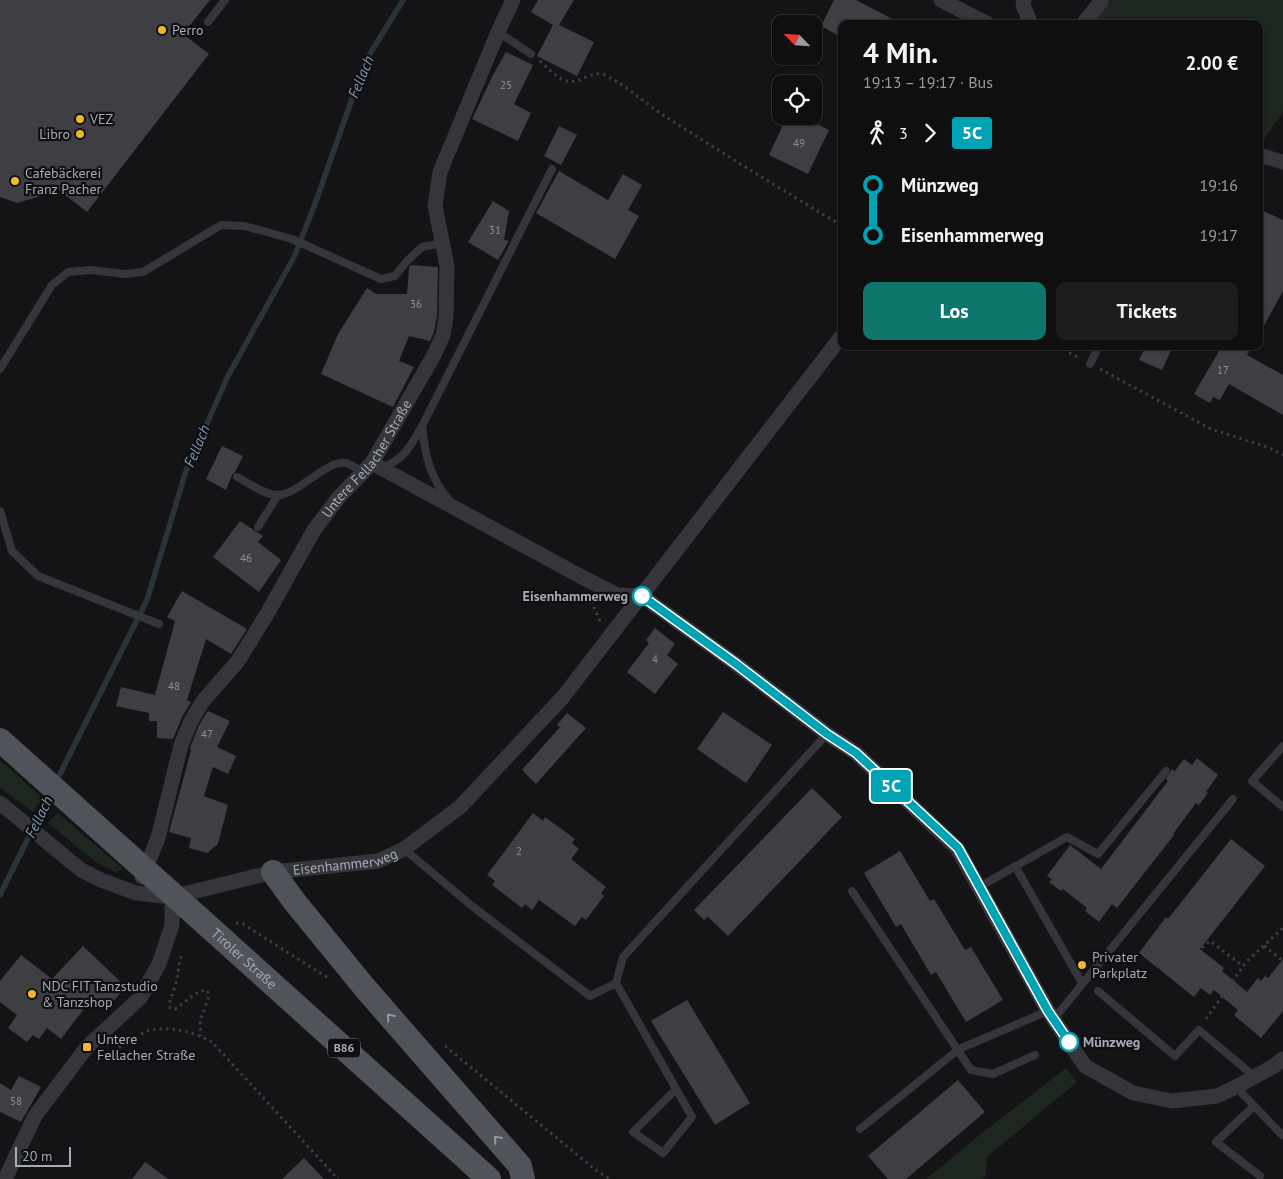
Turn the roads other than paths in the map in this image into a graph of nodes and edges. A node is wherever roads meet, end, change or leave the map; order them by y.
1 (225, 0) edge
2 (513, 0) edge
3 (941, 0) edge
4 (1024, 0) edge
5 (1102, 0) edge
6 (980, 20) edge
7 (1030, 20) edge
8 (1086, 20) edge
9 (208, 22) dead end
10 (498, 32) junction
11 (532, 54) road end
12 (1263, 156) edge
13 (1283, 162) edge
14 (552, 169) dead end
15 (443, 243) junction
16 (838, 340) edge
17 (1097, 350) edge
18 (1090, 364) road end
19 (0, 369) edge
20 (422, 426) junction
21 (373, 468) junction
22 (237, 477) dead end
23 (278, 495) junction
24 (459, 509) junction
25 (0, 511) edge
26 (258, 527) dead end
27 (642, 596) junction
28 (159, 624) dead end
29 (827, 734) junction
30 (0, 740) edge
31 (1283, 746) edge
32 (1166, 771) dead end
33 (1233, 799) dead end
34 (0, 804) edge
35 (1283, 807) edge
36 (404, 849) junction
37 (1015, 866) junction
38 (273, 872) junction
39 (979, 887) junction
40 (852, 892) dead end
41 (136, 893) junction
42 (172, 897) junction
43 (616, 983) junction
44 (1082, 983) junction
45 (1098, 991) dead end
46 (1051, 1015) junction
47 (959, 1049) junction
48 (1036, 1055) dead end
49 (1283, 1059) edge
50 (1255, 1077) junction
51 (1236, 1087) junction
52 (676, 1089) junction
53 (1254, 1106) junction
54 (860, 1129) dead end
55 (1283, 1134) edge
56 (1260, 1176) dead end
57 (5, 1179) edge
58 (489, 1179) edge
59 (523, 1179) edge

1 - 9 lane
2 - 10 street, Untere Fellacher Straße
3 - 6 street
4 - 7 street
5 - 8 street
10 - 11 lane
10 - 15 street, Untere Fellacher Straße
12 - 13 street
14 - 20 lane
15 - 19 lane
15 - 21 street, Untere Fellacher Straße
16 - 27 street, Eisenhammerweg
17 - 18 lane
20 - 21 lane
20 - 24 lane
21 - 23 lane
21 - 24 street
21 - 41 street, Untere Fellacher Straße
22 - 23 lane
23 - 26 lane
24 - 27 street
25 - 28 lane
27 - 29 street
27 - 36 street, Eisenhammerweg
29 - 39 street
29 - 43 lane
30 - 58 main road, Tiroler Straße / B86, bridge
31 - 35 lane
32 - 37 lane
33 - 44 lane
34 - 41 street, Eisenhammerweg
36 - 38 street, Eisenhammerweg
36 - 43 lane
37 - 39 lane
37 - 44 lane
38 - 42 street, Eisenhammerweg
59 -> 38 main road
39 - 46 street
40 - 47 lane
41 - 42 street, Eisenhammerweg
42 - 57 street
43 - 52 lane
44 - 46 lane
45 - 50 lane
46 - 47 lane
46 - 51 street
47 - 48 lane
47 - 54 lane
49 - 50 street
50 - 51 street
51 - 53 lane
52 - 52 lane
53 - 55 lane
53 - 56 lane

